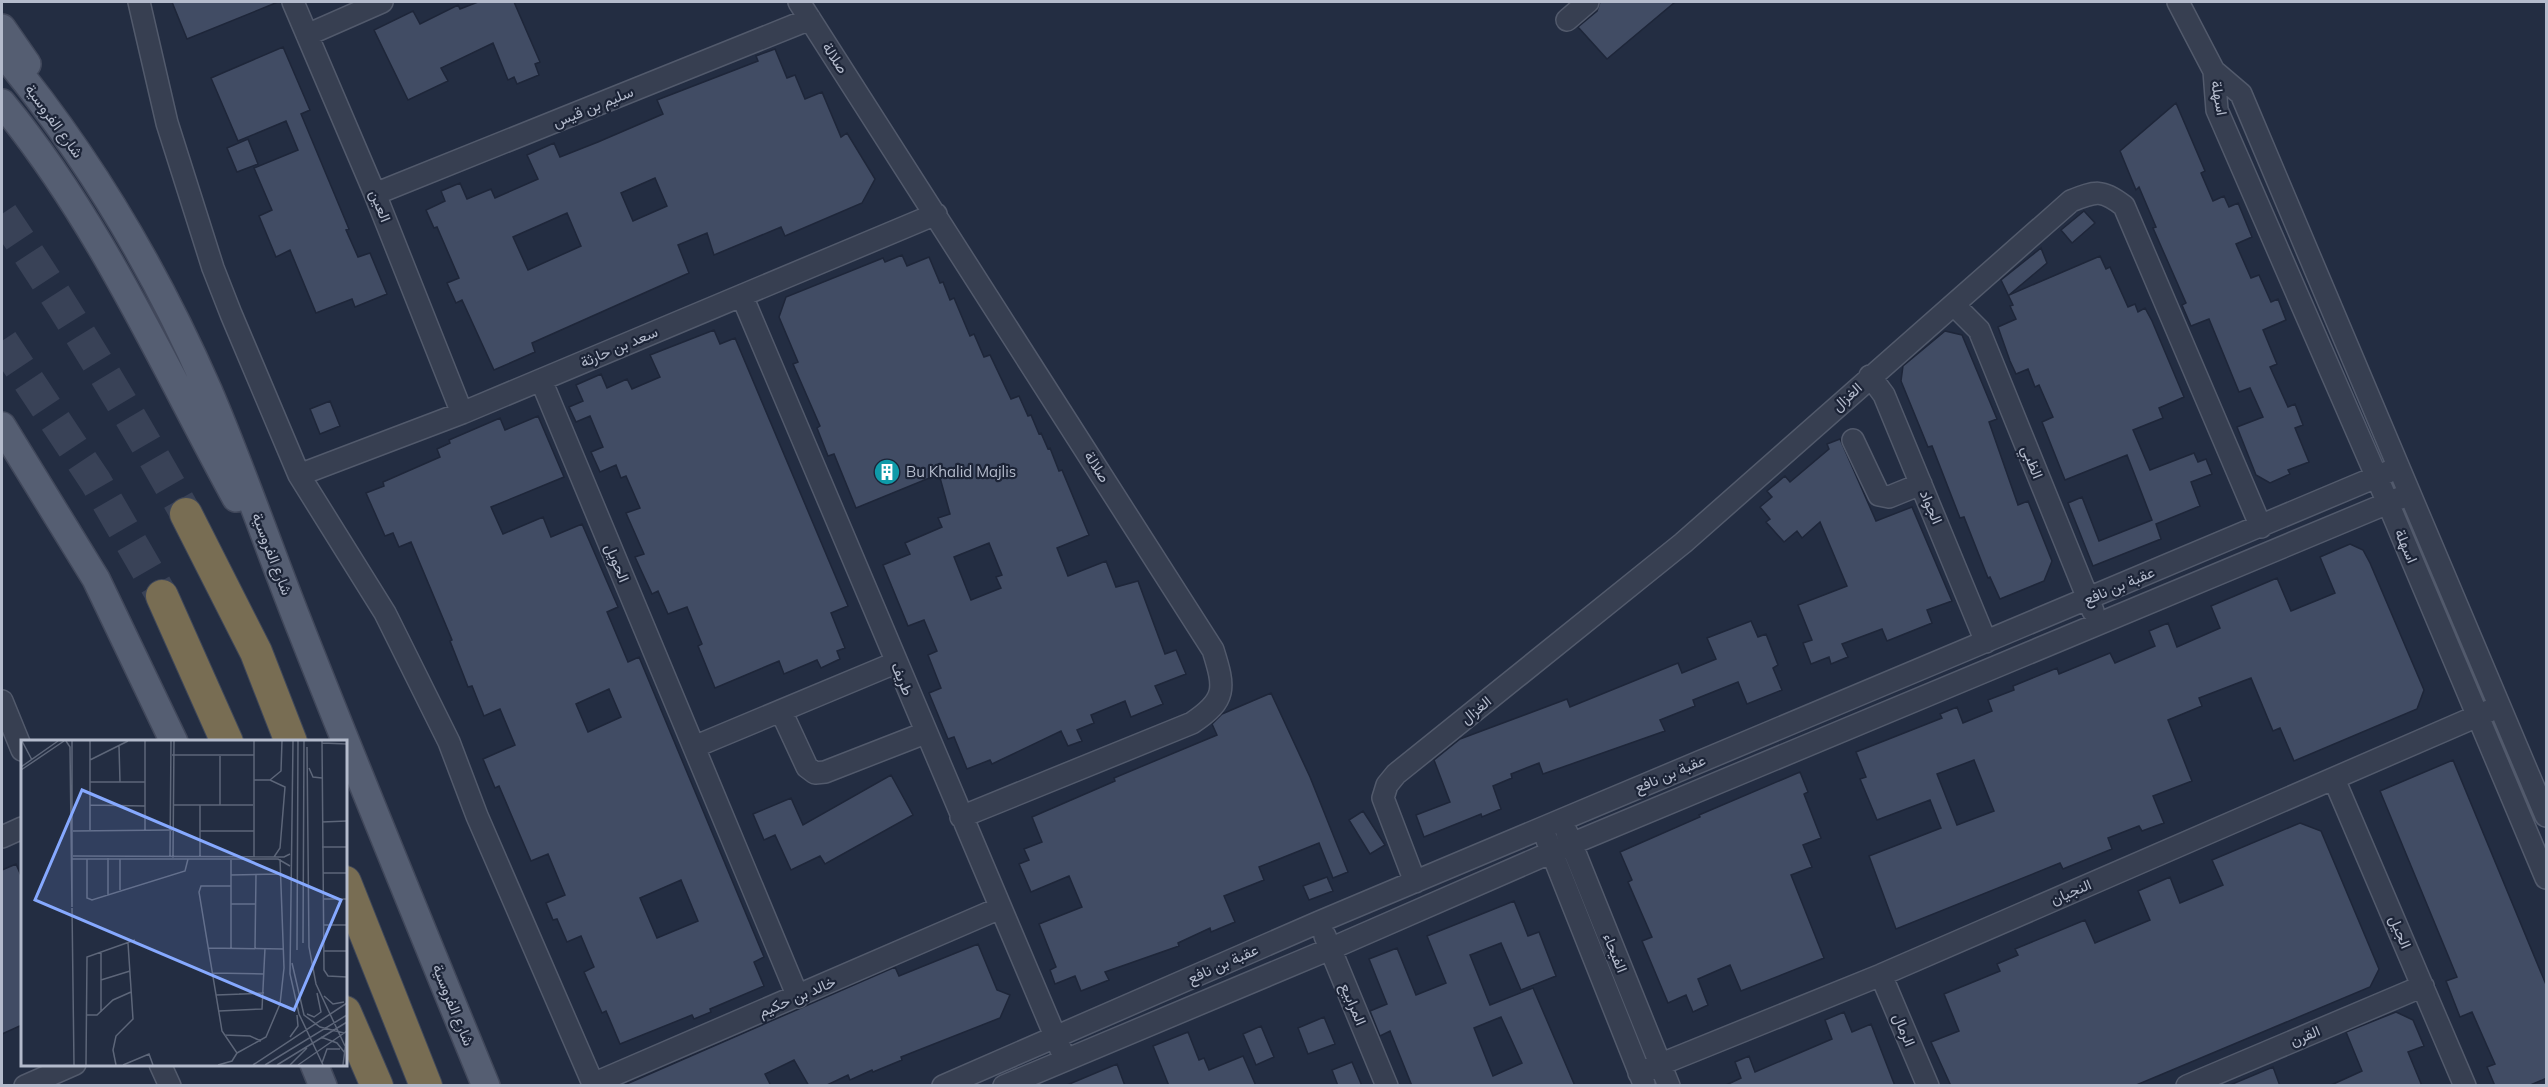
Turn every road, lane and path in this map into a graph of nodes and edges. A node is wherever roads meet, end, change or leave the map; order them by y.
1 (139, 2) edge
2 (293, 2) edge
3 (382, 2) edge
4 (799, 2) edge
5 (1588, 2) edge
6 (2178, 2) edge
7 (810, 20) junction
8 (1567, 20) dead end
9 (2, 28) edge
10 (307, 35) junction
11 (2, 52) edge
12 (2214, 71) junction
13 (4, 108) edge
14 (75, 148) junction
15 (375, 194) junction
16 (936, 214) junction
17 (742, 296) junction
18 (1954, 304) junction
19 (1870, 376) junction
20 (541, 380) junction
21 (462, 413) junction
22 (2, 426) edge
23 (1853, 440) dead end
24 (2400, 468) junction
25 (299, 475) junction
26 (2377, 476) junction
27 (1921, 484) junction
28 (2412, 494) junction
29 (2388, 503) junction
30 (186, 514) tunnel mouth
31 (2261, 526) junction
32 (279, 575) junction
33 (162, 596) tunnel mouth
34 (2087, 600) junction
35 (2099, 626) junction
36 (1986, 642) junction
37 (895, 663) junction
38 (2, 701) edge
39 (2500, 706) junction
40 (781, 711) junction
41 (2477, 716) junction
42 (925, 733) junction
43 (173, 740) edge
44 (225, 740) edge
45 (290, 740) edge
46 (346, 740) edge
47 (346, 740) edge
48 (694, 747) junction
49 (21, 748) edge
50 (2334, 779) junction
51 (2547, 816) edge
52 (962, 817) junction
53 (1562, 820) junction
54 (21, 828) edge
55 (1542, 828) junction
56 (2, 837) edge
57 (1572, 844) junction
58 (1552, 852) junction
59 (2547, 878) edge
60 (1415, 882) junction
61 (346, 885) edge
62 (1000, 908) junction
63 (1320, 922) junction
64 (1330, 949) junction
65 (1881, 975) junction
66 (2423, 986) junction
67 (798, 997) junction
68 (346, 1014) edge
69 (1056, 1038) junction
70 (1065, 1060) junction
71 (73, 1066) edge
72 (160, 1066) edge
73 (314, 1066) edge
74 (1660, 1066) junction
75 (1642, 1079) edge
76 (594, 1085) edge
77 (25, 1086) edge
78 (170, 1086) edge
79 (323, 1086) edge
80 (377, 1086) edge
81 (426, 1086) edge
82 (486, 1086) edge
83 (943, 1086) edge
84 (1004, 1086) edge
85 (1387, 1086) edge
86 (1669, 1086) edge
87 (1928, 1086) edge
88 (2187, 1086) edge
89 (2465, 1086) edge

1 - 25 street
2 - 10 street, العين
3 - 10 street
4 - 7 street, صلالة
5 - 8 street
6 - 12 street
7 - 15 street, سليم بن قيس
7 - 16 street, صلالة
9 - 14 main road
10 - 15 street, العين
11 - 14 main road, شارع الفروسية
12 - 24 street, اسهلة
12 - 26 street, اسهلة
13 - 32 main road
14 - 32 main road, شارع الفروسية
15 - 21 street, العين
16 - 17 street, سعد بن حارثة
16 - 52 street, صلالة
17 - 20 street, سعد بن حارثة
17 - 37 street, طريف
18 - 19 street, الغزال
18 - 31 street, الغزال
18 - 34 street, الظبي
19 - 27 street, الجواد
19 - 60 street, الغزال
20 - 21 street, سعد بن حارثة
20 - 48 street, الحويل
21 - 25 street, سعد بن حارثة
22 - 43 main road
23 - 27 street
24 - 26 street, عقبة بن نافع
24 - 28 street, اسهلة
25 - 76 street
26 - 29 street, اسهلة
26 - 31 street, عقبة بن نافع
27 - 36 street, الجواد
28 - 29 street, عقبة بن نافع
28 - 39 street, اسهلة
29 - 35 street, عقبة بن نافع
29 - 41 street, اسهلة
30 - 45 highway
31 - 34 street, عقبة بن نافع
32 - 47 main road, شارع الفروسية
33 - 44 highway
34 - 35 street, الظبي
34 - 36 street, عقبة بن نافع
35 - 57 street, عقبة بن نافع
36 - 53 street, عقبة بن نافع
37 - 40 street
37 - 42 street, طريف
38 - 49 street
39 - 41 street, النجيان
39 - 51 street, اسهلة
40 - 42 street
40 - 48 street
41 - 50 street, النجيان
41 - 59 street, اسهلة
42 - 52 street, طريف
46 - 82 main road, شارع الفروسية
48 - 67 street, الحويل
50 - 65 street, النجيان
50 - 66 street, الجيل
52 - 62 street, طريف
53 - 55 street, عقبة بن نافع
53 - 57 street, الفيحاء
54 - 56 street
55 - 58 street, الفيحاء
55 - 60 street, عقبة بن نافع
57 - 58 street, عقبة بن نافع
57 - 74 street, الفيحاء
58 - 64 street, عقبة بن نافع
58 - 75 street, الفيحاء
60 - 63 street, عقبة بن نافع
61 - 81 highway
62 - 67 street, خالد بن حكيم
62 - 69 street, طريف
63 - 64 street, المرابيع
63 - 69 street, عقبة بن نافع
64 - 70 street, عقبة بن نافع
64 - 85 street, المرابيع
65 - 74 street, النجيان
65 - 87 street, الرمال
66 - 88 street, القرن
66 - 89 street, الجيل
67 - 76 street, خالد بن حكيم
68 - 80 highway
69 - 70 street, طريف
69 - 83 street, عقبة بن نافع
70 - 84 street, عقبة بن نافع
71 - 77 street
72 - 78 street
73 - 79 main road
74 - 75 street, النجيان
74 - 86 street, الفيحاء

